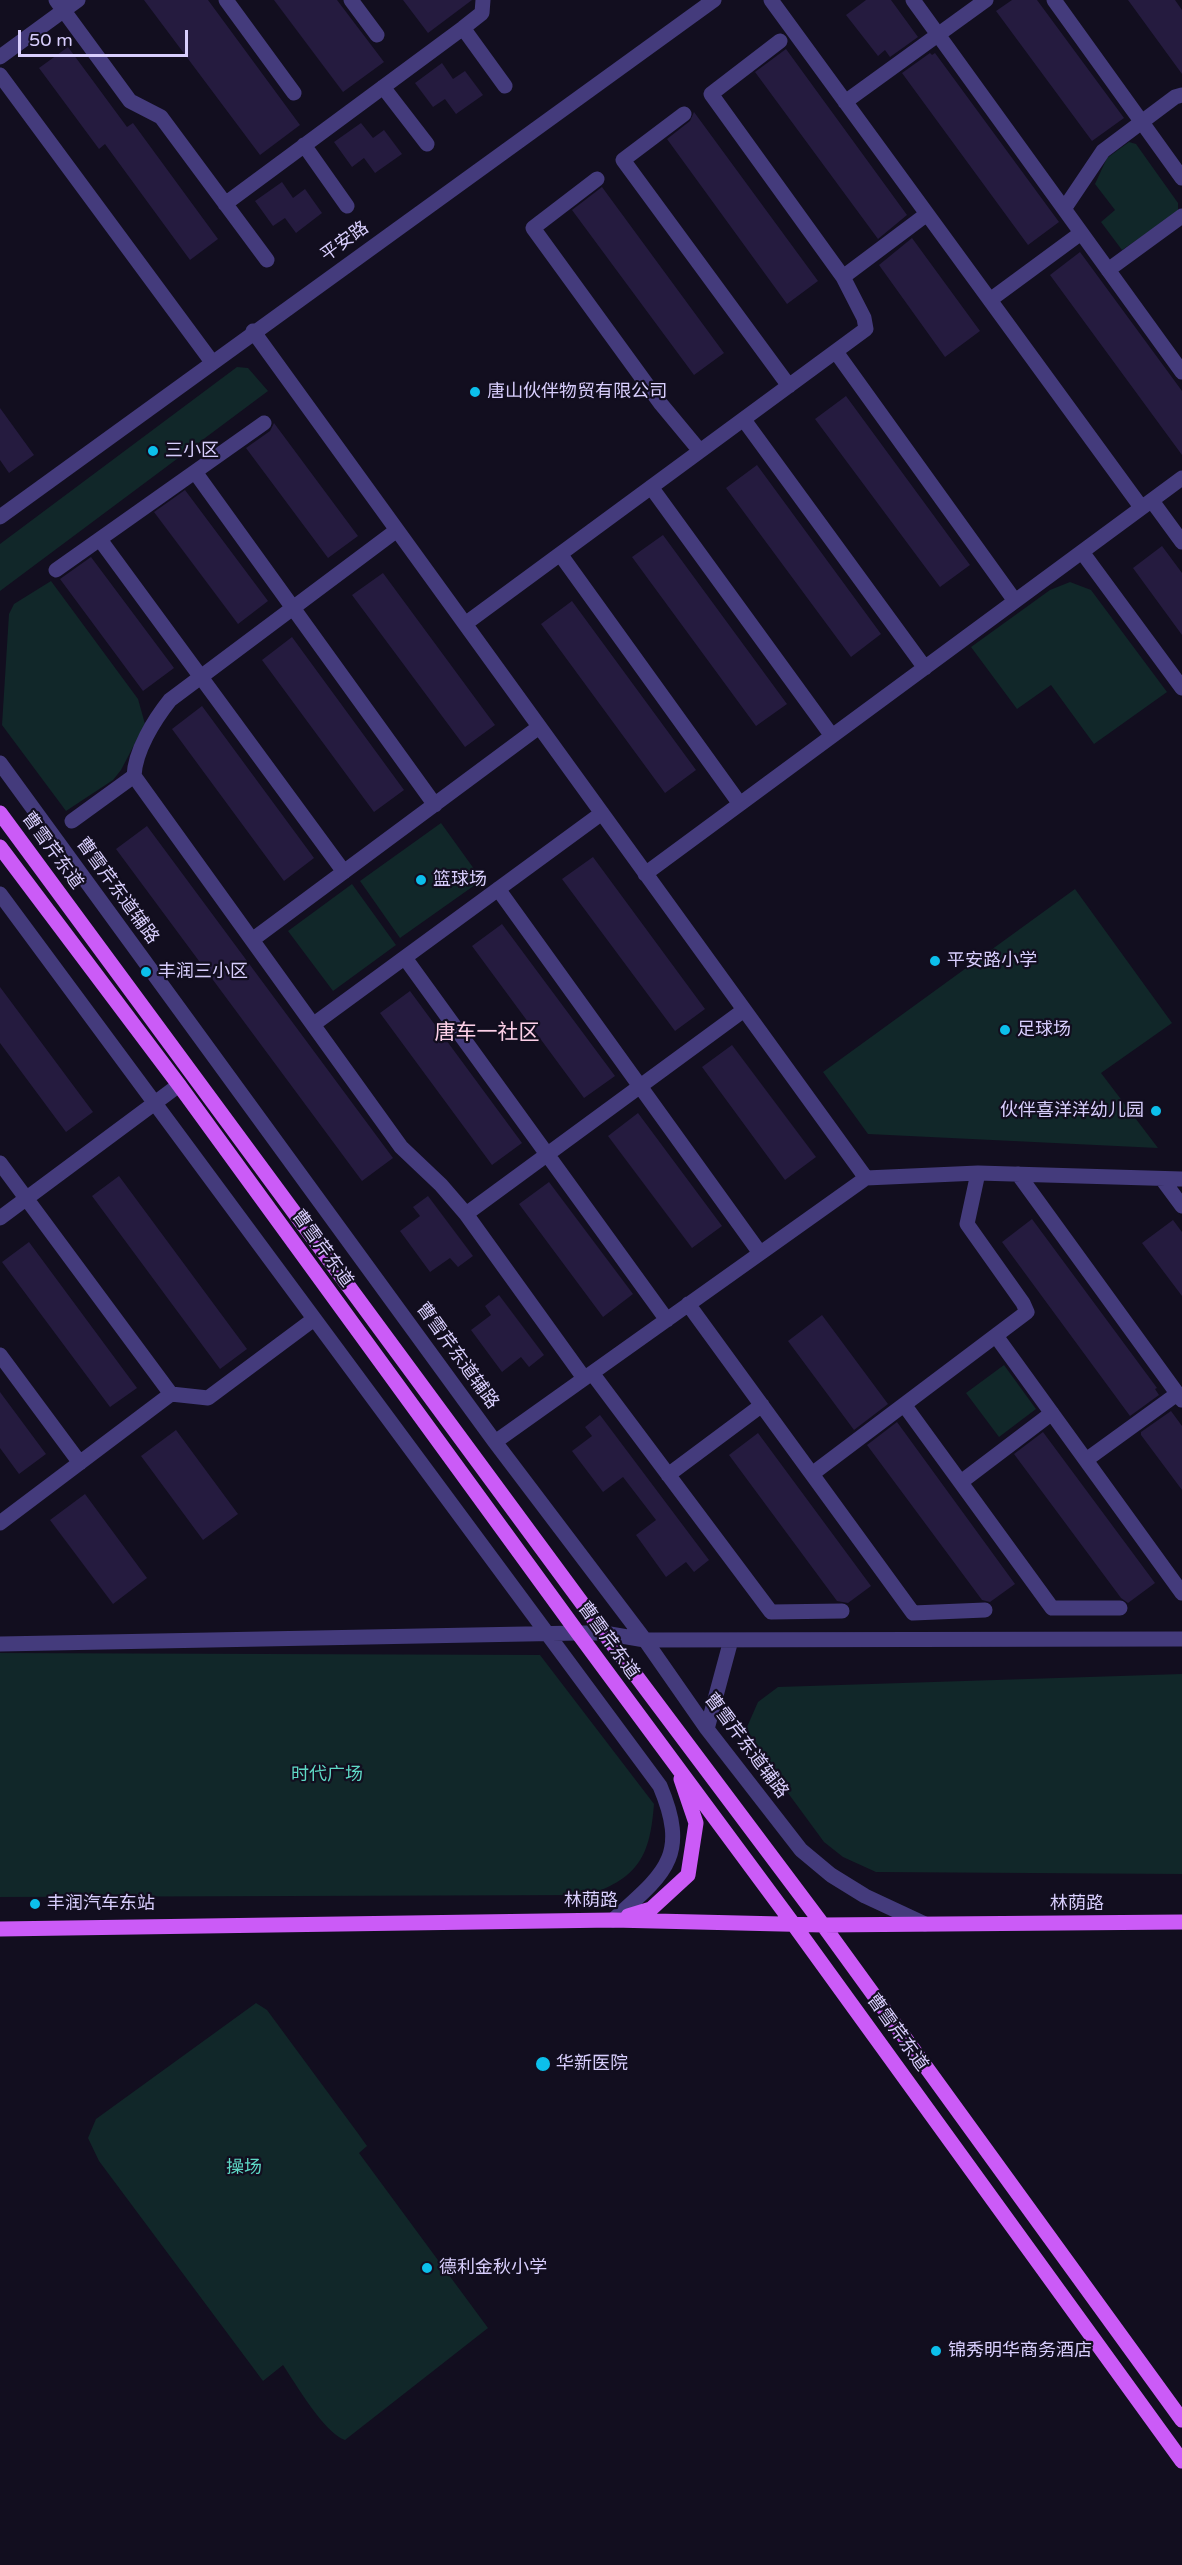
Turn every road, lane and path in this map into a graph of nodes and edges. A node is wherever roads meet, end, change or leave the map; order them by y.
1 (78, 0) edge
2 (226, 0) edge
3 (351, 0) edge
4 (483, 0) edge
5 (714, 0) edge
6 (771, 0) edge
7 (913, 0) edge
8 (986, 0) edge
9 (1054, 0) edge
10 (60, 5) edge
11 (463, 28) junction
12 (377, 35) dead end
13 (937, 35) junction
14 (780, 41) dead end
15 (0, 57) edge
16 (0, 75) edge
17 (505, 86) dead end
18 (383, 87) junction
19 (294, 93) dead end
20 (1182, 95) edge
21 (845, 102) junction
22 (684, 114) dead end
23 (1141, 121) junction
24 (427, 144) dead end
25 (304, 145) junction
26 (1182, 178) edge
27 (597, 179) dead end
28 (225, 204) junction
29 (347, 206) dead end
30 (1064, 209) junction
31 (927, 214) junction
32 (1182, 216) edge
33 (1081, 232) junction
34 (267, 261) dead end
35 (1108, 270) junction
36 (843, 277) junction
37 (990, 300) junction
38 (253, 332) junction
39 (836, 352) junction
40 (212, 362) junction
41 (1182, 372) edge
42 (789, 386) junction
43 (744, 420) junction
44 (264, 423) dead end
45 (700, 451) junction
46 (195, 472) junction
47 (1182, 478) edge
48 (651, 487) junction
49 (1146, 504) junction
50 (0, 517) edge
51 (397, 530) junction
52 (101, 541) junction
53 (1182, 542) edge
54 (1082, 552) junction
55 (560, 554) junction
56 (56, 570) dead end
57 (1016, 601) junction
58 (293, 608) junction
59 (465, 624) junction
60 (925, 668) junction
61 (200, 678) junction
62 (1182, 688) edge
63 (540, 728) junction
64 (832, 736) junction
65 (0, 764) edge
66 (134, 776) junction
67 (740, 804) junction
68 (435, 805) junction
69 (0, 813) edge
70 (602, 813) junction
71 (72, 820) dead end
72 (0, 847) edge
73 (344, 872) junction
74 (645, 874) junction
75 (498, 889) junction
76 (0, 894) edge
77 (252, 940) junction
78 (405, 958) junction
79 (744, 1010) junction
80 (314, 1024) junction
81 (179, 1085) junction
82 (640, 1086) junction
83 (154, 1103) junction
84 (548, 1154) junction
85 (0, 1163) edge
86 (978, 1173) junction
87 (1018, 1174) junction
88 (866, 1178) junction
89 (1162, 1179) junction
90 (1182, 1179) edge
91 (27, 1198) junction
92 (1182, 1206) edge
93 (466, 1214) junction
94 (0, 1218) edge
95 (760, 1254) junction
96 (688, 1304) junction
97 (314, 1319) junction
98 (667, 1320) junction
99 (996, 1336) junction
100 (0, 1355) edge
101 (588, 1376) junction
102 (171, 1394) junction
103 (1180, 1397) edge
104 (762, 1405) junction
105 (905, 1406) junction
106 (1052, 1413) junction
107 (495, 1442) junction
108 (1086, 1460) junction
109 (80, 1463) junction
110 (812, 1474) junction
111 (668, 1475) junction
112 (960, 1482) junction
113 (0, 1523) edge
114 (1182, 1593) edge
115 (1120, 1608) dead end
116 (985, 1610) dead end
117 (842, 1611) dead end
118 (578, 1633) junction
119 (604, 1633) junction
120 (546, 1634) junction
121 (1182, 1639) edge
122 (645, 1640) junction
123 (731, 1640) junction
124 (0, 1644) edge
125 (707, 1729) junction
126 (676, 1764) junction
127 (613, 1920) junction
128 (1182, 1922) edge
129 (926, 1924) junction
130 (794, 1925) junction
131 (823, 1925) junction
132 (0, 1929) edge
133 (1182, 2420) edge
134 (1182, 2461) edge

1 - 10 street
2 - 19 street
3 - 12 street
4 - 11 street
5 - 38 street, 平安路
6 - 21 street
7 - 13 street
8 - 13 street
9 - 23 street
10 - 15 street
10 - 28 street
11 - 17 street
11 - 18 street
13 - 21 street
13 - 30 street
14 - 36 street
16 - 40 street
18 - 24 street
18 - 25 street
20 - 23 street
21 - 31 street
22 - 42 street
23 - 26 street
23 - 30 street
25 - 28 street
25 - 29 street
27 - 45 street
28 - 34 street
30 - 33 street
31 - 36 street
31 - 37 street
32 - 35 street
33 - 35 street
33 - 37 street
35 - 41 street
36 - 39 street
37 - 49 street
38 - 40 street, 平安路
38 - 51 street
39 - 42 street
39 - 57 street
40 - 50 street, 平安路
42 - 43 street
43 - 45 street
43 - 60 street
44 - 46 street
45 - 48 street
46 - 52 street
46 - 58 street
47 - 49 street
48 - 55 street
48 - 64 street
49 - 53 street
49 - 54 street
51 - 58 street
51 - 59 street
52 - 56 street
52 - 61 street
54 - 57 street
54 - 62 street
55 - 59 street
55 - 67 street
57 - 60 street
58 - 61 street
58 - 68 street
59 - 63 street
60 - 64 street
61 - 66 street
61 - 73 street
63 - 68 street
63 - 70 street
64 - 67 street
65 - 107 street, 曹雪芹东道辅路
66 - 71 street
66 - 77 street
67 - 74 street
68 - 73 street
69 - 119 main road, 曹雪芹东道
70 - 74 street
70 - 75 street
72 - 81 main road, 曹雪芹东道
73 - 77 street
74 - 79 street
75 - 78 street
75 - 82 street
76 - 83 street
77 - 80 street
78 - 80 street
78 - 84 street
79 - 82 street
79 - 88 street
80 - 93 street
81 - 83 street
81 - 118 main road, 曹雪芹东道
82 - 84 street
82 - 95 street
83 - 91 street
83 - 97 street
84 - 93 street
84 - 98 street
85 - 91 street
86 - 87 street
86 - 88 street
86 - 99 street
87 - 89 street
87 - 103 street
88 - 95 street
89 - 90 street
89 - 92 street
91 - 94 street
91 - 102 street
93 - 101 street
95 - 96 street
96 - 98 street
96 - 104 street
97 - 102 street
97 - 120 street
98 - 101 street
99 - 105 street
99 - 106 street
100 - 109 street
101 - 107 street
101 - 111 street
102 - 109 street
103 - 108 street
104 - 110 street
104 - 111 street
105 - 110 street
105 - 112 street
106 - 108 street
106 - 112 street
107 - 122 street, 曹雪芹东道辅路
108 - 114 street
109 - 113 street
110 - 116 street
111 - 117 street
112 - 115 street
118 - 119 street
118 - 120 street
118 - 126 main road, 曹雪芹东道
119 - 122 street
119 - 131 main road, 曹雪芹东道
120 - 124 street
120 - 127 street
121 - 123 street
122 - 123 street
122 - 125 street, 曹雪芹东道辅路
123 - 125 street
125 - 129 street, 曹雪芹东道辅路
126 - 127 main road
126 - 130 main road, 曹雪芹东道
127 - 130 main road, 林荫路
127 - 132 main road, 林荫路
128 - 129 main road, 林荫路
129 - 131 main road, 林荫路
130 - 131 main road, 林荫路
130 - 134 main road, 曹雪芹东道
131 - 133 main road, 曹雪芹东道

